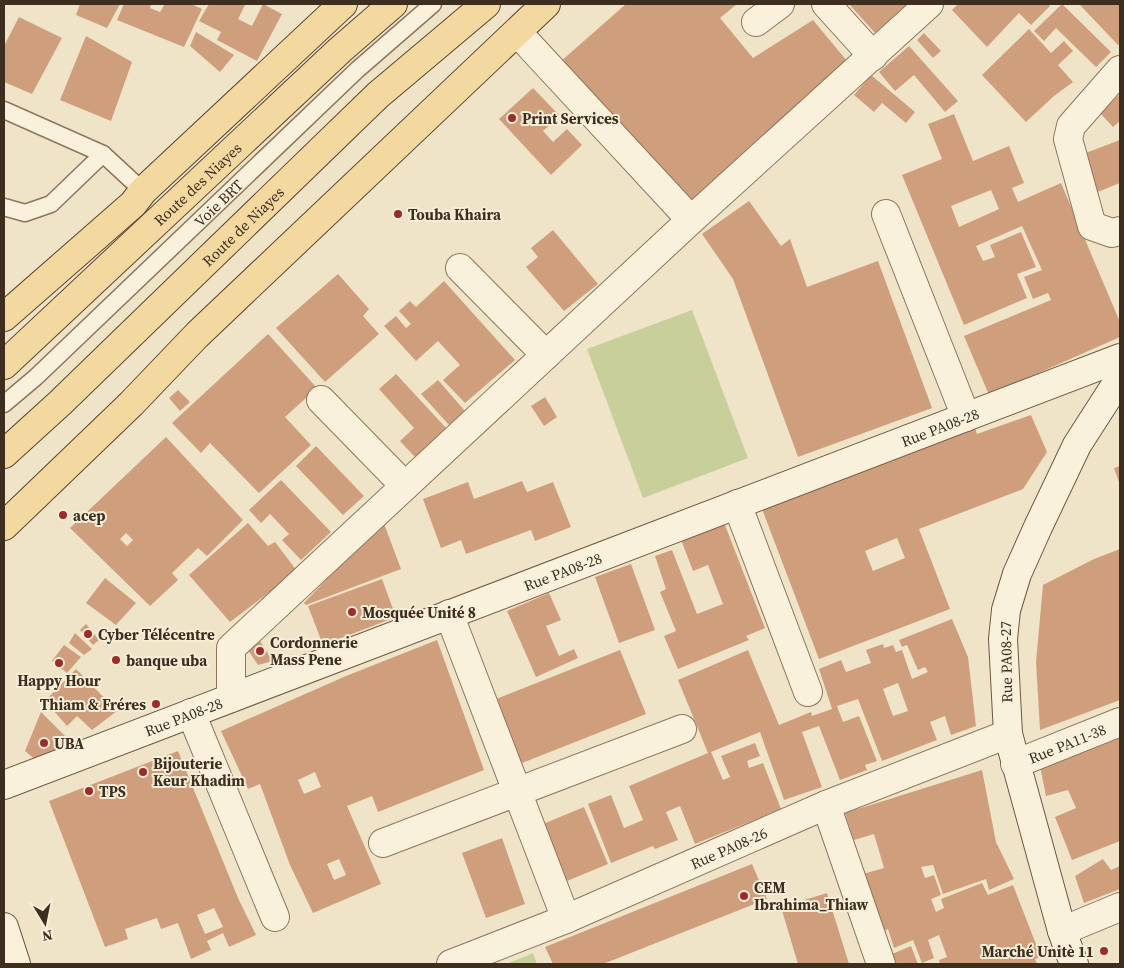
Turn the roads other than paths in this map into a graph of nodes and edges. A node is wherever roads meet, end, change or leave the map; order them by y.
1 (343, 4) edge
2 (393, 4) edge
3 (434, 4) edge
4 (486, 4) edge
5 (546, 4) edge
6 (780, 4) edge
7 (826, 4) edge
8 (929, 4) edge
9 (756, 22) dead end
10 (517, 32) junction
11 (873, 56) junction
12 (1120, 70) edge
13 (4, 110) edge
14 (103, 154) junction
15 (143, 191) junction
16 (4, 207) edge
17 (886, 214) dead end
18 (690, 220) junction
19 (1120, 231) edge
20 (460, 268) dead end
21 (9, 306) edge
22 (546, 355) junction
23 (1120, 358) edge
24 (10, 360) edge
25 (1120, 378) edge
26 (321, 400) dead end
27 (4, 404) edge
28 (966, 417) junction
29 (4, 454) edge
30 (405, 486) junction
31 (737, 504) junction
32 (4, 526) edge
33 (449, 614) junction
34 (808, 692) dead end
35 (231, 698) junction
36 (191, 713) junction
37 (1120, 722) edge
38 (682, 728) dead end
39 (1008, 734) junction
40 (1015, 764) junction
41 (4, 784) edge
42 (517, 792) junction
43 (826, 805) junction
44 (383, 843) dead end
45 (1120, 907) edge
46 (275, 917) dead end
47 (566, 919) junction
48 (4, 927) edge
49 (1062, 931) junction
50 (16, 964) edge
51 (450, 964) edge
52 (882, 964) edge
53 (1074, 964) edge

1 - 15 main road
2 - 24 main road, Route des Niayes
3 - 27 lane, Voie BRT
4 - 29 main road, Route de Niayes
5 - 10 main road
6 - 9 street
7 - 11 street
8 - 11 street
10 - 18 street
10 - 32 main road
11 - 18 street
12 - 19 street
13 - 14 lane
14 - 15 lane
14 - 16 lane
15 - 21 main road
17 - 28 street
18 - 22 street
20 - 22 street
22 - 30 street
23 - 28 street, Rue PA08-28
25 - 39 street, Rue PA08-27
26 - 30 street
28 - 31 street, Rue PA08-28
30 - 35 street
31 - 33 street, Rue PA08-28
31 - 34 street
33 - 35 street, Rue PA08-28
33 - 42 street
35 - 36 street, Rue PA08-28
36 - 41 street, Rue PA08-28
36 - 46 street
37 - 40 street, Rue PA11-38
38 - 42 street
39 - 40 street, Rue PA08-27
39 - 43 street, Rue PA08-26
40 - 49 street, Rue PA08-27
42 - 44 street
42 - 47 street
43 - 47 street, Rue PA08-26
43 - 52 street
45 - 49 street
47 - 51 street, Rue PA08-26
48 - 50 street
49 - 53 street, Rue PA08-27

